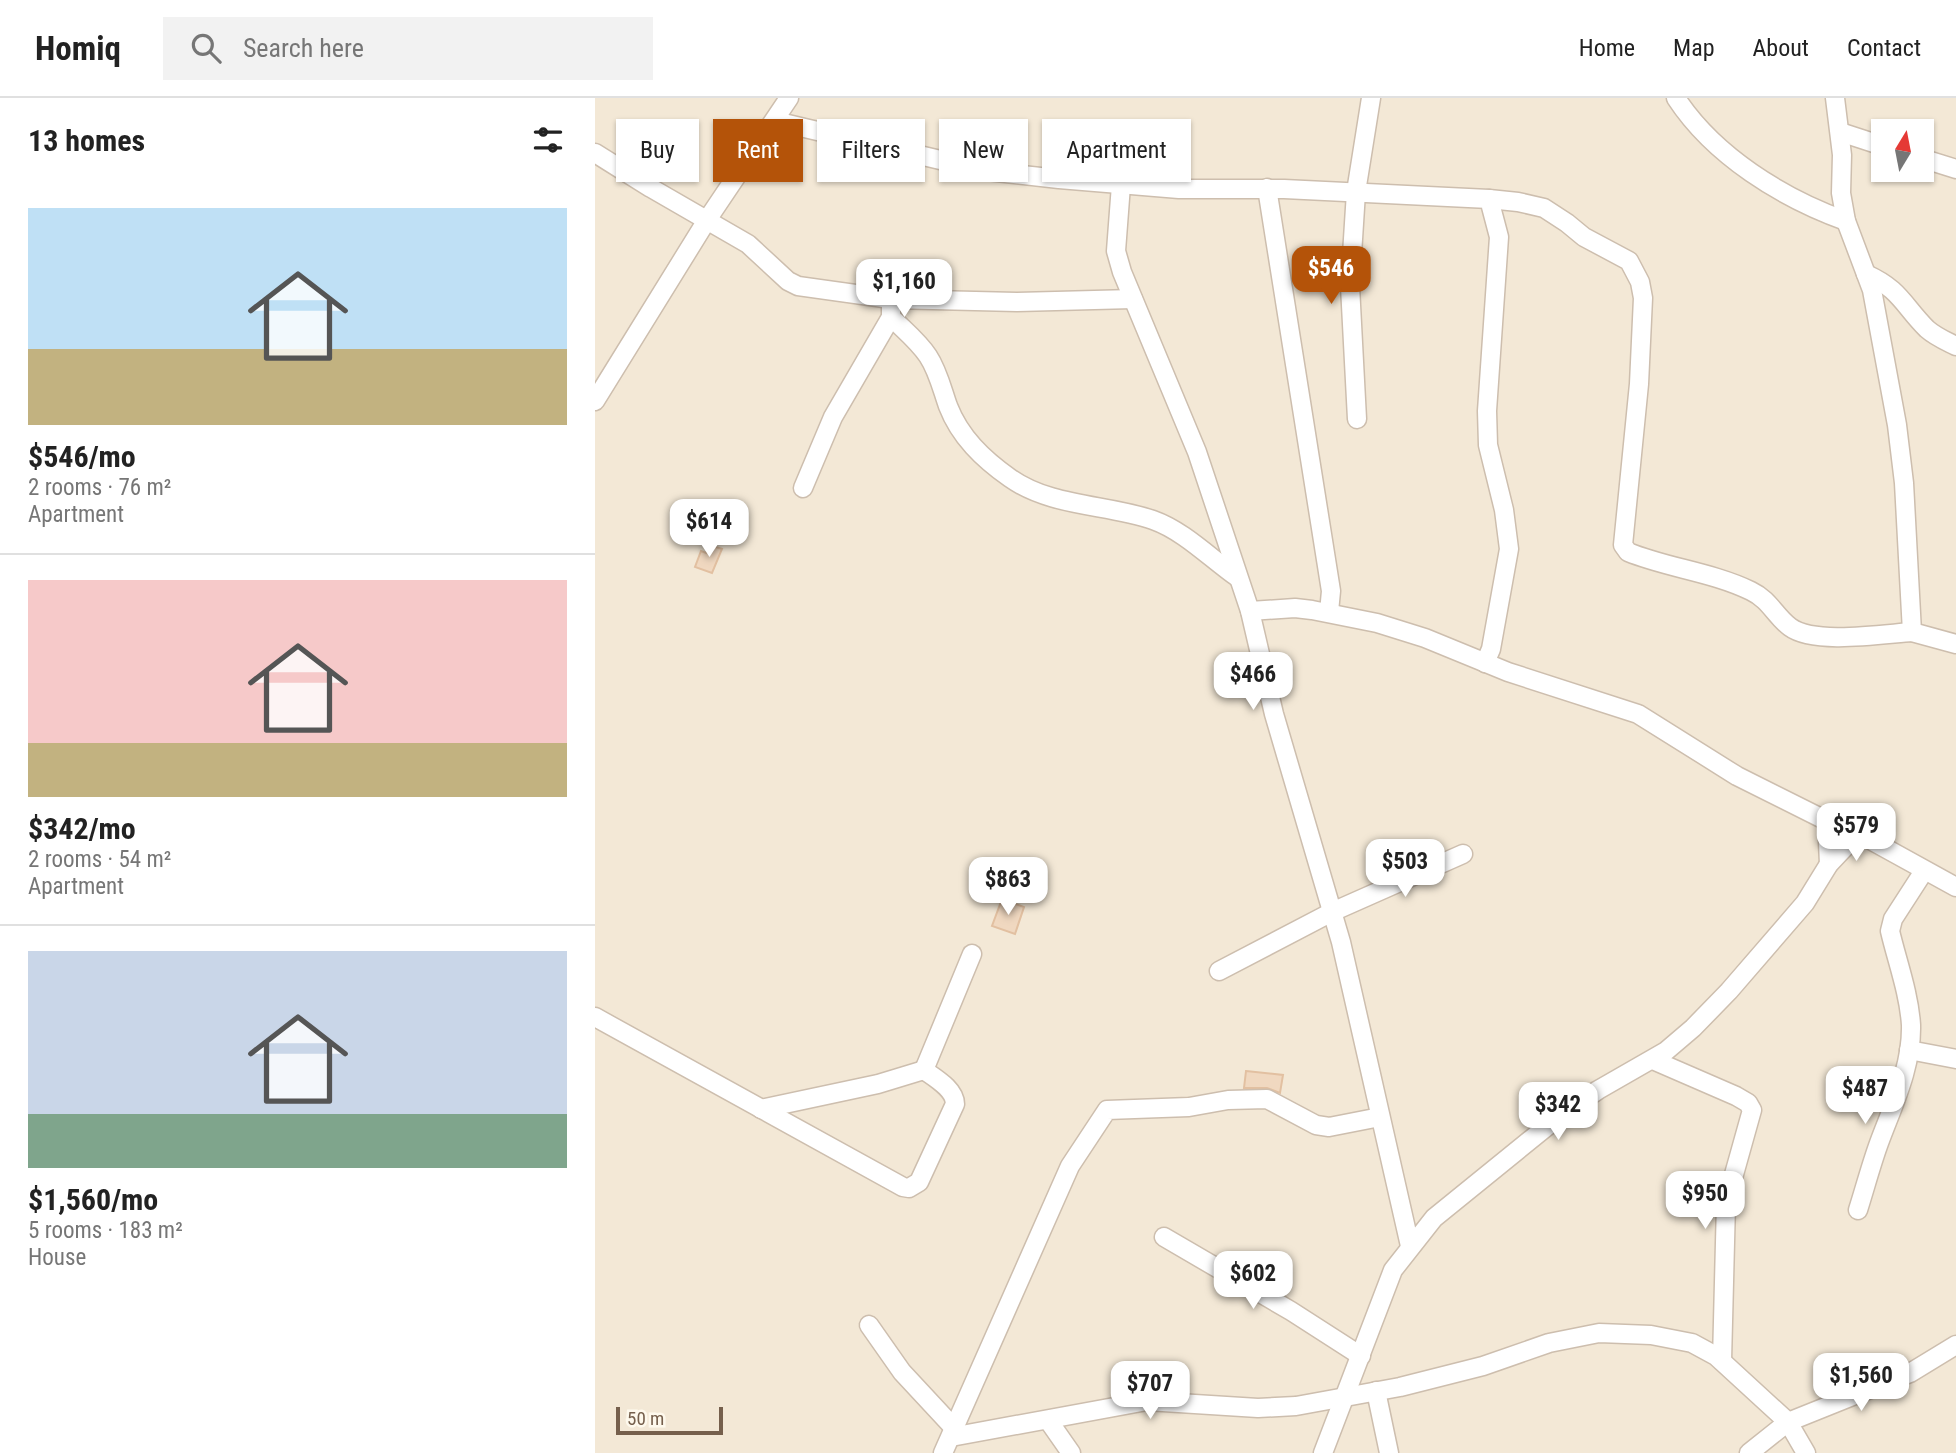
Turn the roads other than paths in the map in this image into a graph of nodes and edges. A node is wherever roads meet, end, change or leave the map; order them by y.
1 (789, 98) edge
2 (1371, 98) edge
3 (1676, 98) edge
4 (1835, 98) edge
5 (776, 119) edge
6 (803, 128) edge
7 (1840, 132) junction
8 (1871, 142) edge
9 (595, 153) edge
10 (1934, 162) edge
11 (1956, 169) edge
12 (733, 182) edge
13 (1121, 185) junction
14 (1267, 188) junction
15 (1356, 192) junction
16 (1489, 200) junction
17 (707, 220) junction
18 (1846, 221) junction
19 (1866, 274) junction
20 (891, 299) junction
21 (1133, 299) junction
22 (891, 317) junction
23 (1956, 346) edge
24 (595, 401) edge
25 (1357, 419) dead end
26 (803, 488) dead end
27 (1237, 577) junction
28 (1249, 611) junction
29 (1329, 612) junction
30 (1912, 632) junction
31 (1956, 644) edge
32 (1485, 663) junction
33 (1827, 820) junction
34 (1864, 836) junction
35 (1463, 854) dead end
36 (1829, 864) junction
37 (1924, 871) junction
38 (1956, 887) edge
39 (1332, 912) junction
40 (972, 954) dead end
41 (1219, 971) dead end
42 (595, 1017) edge
43 (1909, 1050) junction
44 (1956, 1059) edge
45 (1653, 1060) junction
46 (924, 1070) junction
47 (761, 1109) junction
48 (1380, 1117) junction
49 (1859, 1210) dead end
50 (1164, 1237) dead end
51 (1410, 1246) junction
52 (869, 1325) dead end
53 (1956, 1345) edge
54 (1361, 1356) junction
55 (1722, 1361) junction
56 (1376, 1391) junction
57 (1343, 1396) junction
58 (1048, 1420) junction
59 (1788, 1422) junction
60 (949, 1440) edge
61 (1070, 1453) edge
62 (1323, 1453) edge
63 (1389, 1453) edge
64 (1749, 1453) edge
65 (1806, 1453) edge

1 - 5 street
2 - 15 street
3 - 18 street
4 - 7 street
6 - 13 street
7 - 8 street
7 - 18 street
9 - 17 street
10 - 11 street
12 - 17 street
13 - 14 street
13 - 21 street
14 - 15 street
14 - 29 street
15 - 16 street
15 - 25 street
16 - 30 street
16 - 32 street
17 - 20 street
17 - 24 street
18 - 19 street
19 - 23 street
19 - 30 street
20 - 21 street
20 - 22 street
21 - 27 street
22 - 26 street
22 - 27 street
27 - 28 street
28 - 29 street
28 - 39 street
29 - 32 street
30 - 31 street
32 - 33 street
33 - 34 street
33 - 36 street
34 - 36 street
34 - 37 street
35 - 39 street
36 - 45 street
37 - 38 street
37 - 43 street
39 - 41 street
39 - 48 street
40 - 46 street
42 - 47 street
43 - 44 street
43 - 49 street
45 - 51 street
45 - 55 street
46 - 47 street
46 - 47 street
48 - 51 street
48 - 60 street
50 - 54 street
51 - 54 street
52 - 60 street
53 - 59 street
54 - 57 street
55 - 56 street
55 - 59 street
56 - 57 street
56 - 63 street
57 - 58 street
57 - 62 street
58 - 60 street
58 - 61 street
59 - 64 street
59 - 65 street

